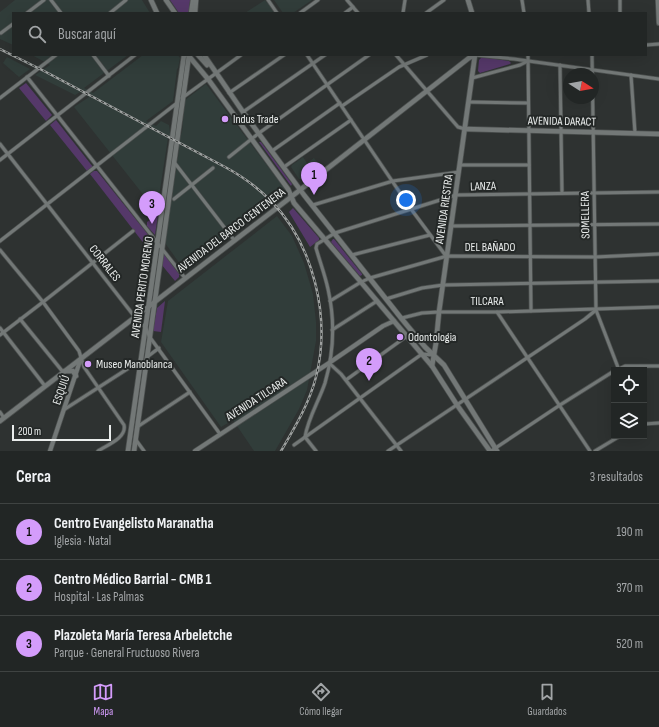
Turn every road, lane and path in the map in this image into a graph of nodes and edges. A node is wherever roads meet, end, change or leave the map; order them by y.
1 (44, 0) edge
2 (51, 0) edge
3 (126, 0) edge
4 (151, 0) edge
5 (166, 0) edge
6 (193, 0) edge
7 (196, 0) edge
8 (268, 0) edge
9 (318, 0) edge
10 (347, 0) edge
11 (405, 0) edge
12 (444, 0) edge
13 (468, 0) edge
14 (522, 0) edge
15 (588, 0) edge
16 (620, 0) edge
17 (658, 0) edge
18 (155, 7) junction
19 (353, 7) junction
20 (28, 12) edge
21 (60, 12) edge
22 (111, 12) edge
23 (157, 12) edge
24 (161, 12) edge
25 (174, 12) edge
26 (191, 12) edge
27 (195, 12) edge
28 (276, 12) edge
29 (301, 12) edge
30 (346, 12) edge
31 (357, 12) edge
32 (403, 12) edge
33 (427, 12) edge
34 (472, 12) edge
35 (524, 12) edge
36 (589, 12) edge
37 (620, 12) edge
38 (659, 23) edge
39 (12, 25) edge
40 (1, 33) dead end
41 (659, 44) edge
42 (647, 45) edge
43 (55, 56) edge
44 (94, 56) edge
45 (134, 56) edge
46 (188, 56) edge
47 (188, 56) edge
48 (189, 56) edge
49 (199, 56) edge
50 (205, 56) edge
51 (239, 56) edge
52 (283, 56) edge
53 (308, 56) edge
54 (324, 56) edge
55 (368, 56) edge
56 (397, 56) edge
57 (425, 56) edge
58 (473, 56) edge
59 (475, 56) edge
60 (484, 56) edge
61 (528, 56) edge
62 (592, 56) edge
63 (528, 61) junction
64 (313, 63) junction
65 (404, 65) junction
66 (560, 65) junction
67 (580, 68) edge
68 (594, 68) edge
69 (599, 71) edge
70 (215, 72) junction
71 (632, 75) junction
72 (109, 76) junction
73 (27, 78) junction
74 (472, 78) junction
75 (208, 79) junction
76 (659, 79) edge
77 (327, 84) junction
78 (426, 91) junction
79 (229, 92) junction
80 (0, 98) edge
81 (183, 98) junction
82 (469, 102) junction
83 (177, 103) junction
84 (340, 103) junction
85 (528, 103) junction
86 (594, 104) edge
87 (342, 106) junction
88 (243, 112) junction
89 (57, 116) junction
90 (351, 120) junction
91 (465, 129) junction
92 (528, 130) junction
93 (560, 131) junction
94 (594, 132) junction
95 (258, 133) junction
96 (635, 133) junction
97 (659, 134) edge
98 (251, 138) junction
99 (364, 139) junction
100 (0, 144) edge
101 (272, 151) junction
102 (7, 154) junction
103 (229, 157) dead end
104 (0, 160) edge
105 (174, 161) junction
106 (460, 165) junction
107 (529, 165) junction
108 (97, 167) junction
109 (284, 167) junction
110 (213, 168) dead end
111 (459, 172) junction
112 (393, 181) junction
113 (192, 185) junction
114 (300, 189) junction
115 (594, 192) junction
116 (659, 192) edge
117 (529, 193) junction
118 (562, 193) junction
119 (456, 196) junction
120 (291, 197) junction
121 (174, 200) dead end
122 (46, 204) junction
123 (313, 206) junction
124 (411, 209) junction
125 (530, 224) junction
126 (659, 224) edge
127 (595, 225) junction
128 (451, 226) junction
129 (133, 231) dead end
130 (335, 233) junction
131 (430, 235) junction
132 (324, 239) junction
133 (234, 240) junction
134 (0, 241) edge
135 (158, 242) junction
136 (162, 248) junction
137 (0, 250) edge
138 (659, 254) edge
139 (352, 255) junction
140 (447, 256) junction
141 (530, 257) junction
142 (595, 257) junction
143 (93, 262) junction
144 (185, 278) junction
145 (370, 278) junction
146 (659, 281) edge
147 (361, 282) junction
148 (531, 282) junction
149 (595, 283) junction
150 (443, 284) junction
151 (386, 299) junction
152 (330, 301) junction
153 (43, 302) junction
154 (154, 302) junction
155 (377, 302) junction
156 (149, 306) junction
157 (659, 308) edge
158 (596, 310) junction
159 (531, 311) junction
160 (439, 312) junction
161 (497, 312) junction
162 (135, 316) junction
163 (401, 318) junction
164 (20, 319) junction
165 (394, 321) junction
166 (0, 328) edge
167 (146, 328) junction
168 (332, 330) junction
169 (2, 334) edge
170 (149, 336) junction
171 (407, 336) junction
172 (159, 348) junction
173 (422, 354) junction
174 (433, 355) junction
175 (147, 356) junction
176 (528, 357) junction
177 (82, 358) junction
178 (329, 363) junction
179 (135, 364) dead end
180 (432, 366) junction
181 (659, 366) edge
182 (616, 367) edge
183 (626, 367) edge
184 (64, 372) junction
185 (611, 374) edge
186 (76, 376) junction
187 (346, 380) junction
188 (45, 386) junction
189 (98, 388) junction
190 (190, 392) junction
191 (360, 398) junction
192 (465, 400) junction
193 (457, 405) junction
194 (560, 405) junction
195 (65, 409) junction
196 (0, 412) edge
197 (2, 419) edge
198 (659, 423) edge
199 (647, 424) edge
200 (137, 427) junction
201 (220, 434) junction
202 (305, 437) junction
203 (136, 439) junction
204 (615, 439) edge
205 (294, 445) dead end
206 (397, 445) junction
207 (493, 450) edge
208 (50, 451) edge
209 (98, 451) edge
210 (128, 451) edge
211 (134, 451) edge
212 (144, 451) edge
213 (194, 451) edge
214 (316, 451) edge
215 (388, 451) edge
216 (401, 451) edge
217 (590, 451) edge
218 (595, 451) edge

1 - 20 street
2 - 21 street
3 - 22 street
4 - 18 main road
5 - 25 main road
6 - 26 main road
7 - 27 main road
8 - 28 street
9 - 29 street
10 - 19 street
11 - 32 street
12 - 33 street
13 - 34 main road
14 - 35 street
15 - 36 street
16 - 37 street
17 - 38 main road
18 - 23 main road
18 - 24 main road
19 - 30 street
19 - 31 street
39 - 40 street
41 - 42 street
43 - 73 street
44 - 72 street
45 - 72 street
46 - 81 main road, AVENIDA PERITO MORENO
47 - 83 main road, AVENIDA PERITO MORENO
48 - 75 main road
49 - 70 main road
50 - 70 main road
51 - 70 street
52 - 79 street
53 - 64 street
54 - 64 street
55 - 77 street
56 - 65 street
57 - 65 street
58 - 78 main road, AVENIDA DEL BARCO CENTENERA
59 - 74 main road, AVENIDA RIESTRA
60 - 63 street
61 - 63 street
62 - 68 street, SOMELLERA
63 - 66 street
63 - 74 street
63 - 85 street
64 - 77 street
64 - 88 street
65 - 78 street
65 - 87 street
66 - 67 street
66 - 93 street
69 - 71 street
70 - 75 street
70 - 79 main road
71 - 76 street
71 - 96 street
72 - 89 street
73 - 80 street
73 - 89 street
74 - 82 main road, AVENIDA RIESTRA
75 - 81 street
75 - 98 main road
77 - 84 street
77 - 95 street
78 - 91 street
78 - 99 main road, AVENIDA DEL BARCO CENTENERA
79 - 88 main road
81 - 83 street
81 - 105 main road, AVENIDA PERITO MORENO
82 - 85 street
82 - 91 main road, AVENIDA RIESTRA
83 - 108 street
83 - 135 main road, AVENIDA PERITO MORENO
84 - 87 street
84 - 101 street
85 - 92 street
86 - 94 street, SOMELLERA
87 - 90 street
88 - 95 main road
89 - 102 street
89 - 108 street
90 - 99 street
90 - 109 street
91 - 92 main road, AVENIDA DARACT
91 - 106 main road, AVENIDA RIESTRA
92 - 93 main road, AVENIDA DARACT
92 - 107 street
93 - 94 main road, AVENIDA DARACT
93 - 118 street
94 - 96 main road, AVENIDA DARACT
94 - 115 street, SOMELLERA
95 - 98 street
95 - 101 main road
96 - 97 main road, AVENIDA DARACT
98 - 103 street
98 - 120 main road
99 - 112 street
99 - 114 main road, AVENIDA DEL BARCO CENTENERA
100 - 102 street, CORRALES
101 - 109 main road
102 - 104 street
102 - 122 street, CORRALES
105 - 113 street
105 - 136 main road, AVENIDA PERITO MORENO
106 - 107 street
106 - 111 main road, AVENIDA RIESTRA
107 - 117 street
108 - 122 street
108 - 135 street
109 - 114 main road
110 - 113 street
111 - 112 street
111 - 119 main road, AVENIDA RIESTRA
112 - 123 street
112 - 124 street
113 - 121 street
113 - 133 street
114 - 120 main road, AVENIDA DEL BARCO CENTENERA
114 - 123 main road
115 - 116 street, LANZA
115 - 118 street, LANZA
115 - 127 street, SOMELLERA
117 - 118 street, LANZA
117 - 119 street, LANZA
117 - 125 street
119 - 124 street, LANZA
119 - 128 main road, AVENIDA RIESTRA
120 - 132 main road
120 - 133 main road, AVENIDA DEL BARCO CENTENERA
122 - 134 street
122 - 143 street, CORRALES
123 - 130 main road
124 - 130 street, LANZA
124 - 131 street
125 - 127 street
125 - 128 street
125 - 141 street
126 - 127 street
127 - 142 street, SOMELLERA
128 - 140 main road, AVENIDA RIESTRA
129 - 143 street
130 - 132 street, LANZA
130 - 139 main road
131 - 139 street
131 - 140 street
132 - 147 main road
132 - 152 street, LANZA
133 - 144 main road, AVENIDA DEL BARCO CENTENERA
135 - 136 street
135 - 156 main road, AVENIDA PERITO MORENO
136 - 144 street
136 - 154 main road, AVENIDA PERITO MORENO
137 - 153 street
138 - 142 street, DEL BAÑADO
139 - 145 main road
140 - 141 street, DEL BAÑADO
140 - 145 street, DEL BAÑADO
140 - 150 main road, AVENIDA RIESTRA
141 - 142 street, DEL BAÑADO
141 - 148 street
142 - 149 street, SOMELLERA
143 - 153 street
143 - 162 street, CORRALES
144 - 154 main road, AVENIDA DEL BARCO CENTENERA
145 - 147 street, DEL BAÑADO
145 - 151 main road
146 - 149 street
147 - 152 street, DEL BAÑADO
147 - 155 main road
148 - 149 street
148 - 150 street
148 - 159 street
149 - 158 street, SOMELLERA
150 - 151 street
150 - 160 main road, AVENIDA RIESTRA
151 - 163 main road
152 - 168 street
153 - 164 street
153 - 177 street
154 - 156 main road, AVENIDA DEL BARCO CENTENERA
154 - 170 main road, AVENIDA PERITO MORENO
155 - 165 main road
155 - 168 street
156 - 162 main road, AVENIDA DEL BARCO CENTENERA
156 - 167 main road, AVENIDA PERITO MORENO
157 - 158 street, TILCARA
158 - 159 street, TILCARA
158 - 176 street
158 - 182 street, SOMELLERA
159 - 161 street, TILCARA
160 - 161 street, TILCARA
160 - 163 street, TILCARA
160 - 174 main road, AVENIDA RIESTRA
161 - 176 street
162 - 167 street, CORRALES
162 - 177 main road, AVENIDA DEL BARCO CENTENERA
163 - 165 main road, TILCARA
163 - 174 main road
164 - 169 street
164 - 184 street
165 - 171 main road
165 - 178 street, TILCARA
166 - 169 street
167 - 170 street, CORRALES
167 - 210 main road, AVENIDA PERITO MORENO
168 - 178 street
169 - 188 street
170 - 172 street, CORRALES
170 - 175 main road, AVENIDA PERITO MORENO
171 - 173 main road
171 - 187 street
172 - 175 street
172 - 190 street, CORRALES
173 - 174 street
173 - 180 main road
173 - 191 street
174 - 180 main road, AVENIDA RIESTRA
174 - 192 main road
175 - 200 main road, AVENIDA PERITO MORENO
176 - 192 street
176 - 194 street
177 - 184 main road, AVENIDA DEL BARCO CENTENERA
177 - 186 street, ESQUIÚ
177 - 189 street
178 - 187 street
178 - 201 street, AVENIDA TILCARA
178 - 202 street
179 - 189 street
180 - 193 main road
181 - 183 street
184 - 186 main road
184 - 188 main road, AVENIDA DEL BARCO CENTENERA
185 - 194 street
186 - 195 street, ESQUIÚ
187 - 191 street
188 - 197 main road, AVENIDA DEL BARCO CENTENERA
189 - 195 street
189 - 209 street
190 - 200 street
190 - 201 street, CORRALES
191 - 202 street
191 - 206 street
192 - 193 street
192 - 207 main road
193 - 206 street
193 - 207 main road
194 - 207 street
194 - 217 street
195 - 208 street, ESQUIÚ
196 - 197 street
198 - 199 street
200 - 203 main road, AVENIDA PERITO MORENO
201 - 213 street, AVENIDA TILCARA
202 - 205 street
202 - 214 street
203 - 211 main road, AVENIDA PERITO MORENO
203 - 212 street
204 - 218 street
206 - 215 street
206 - 216 street

